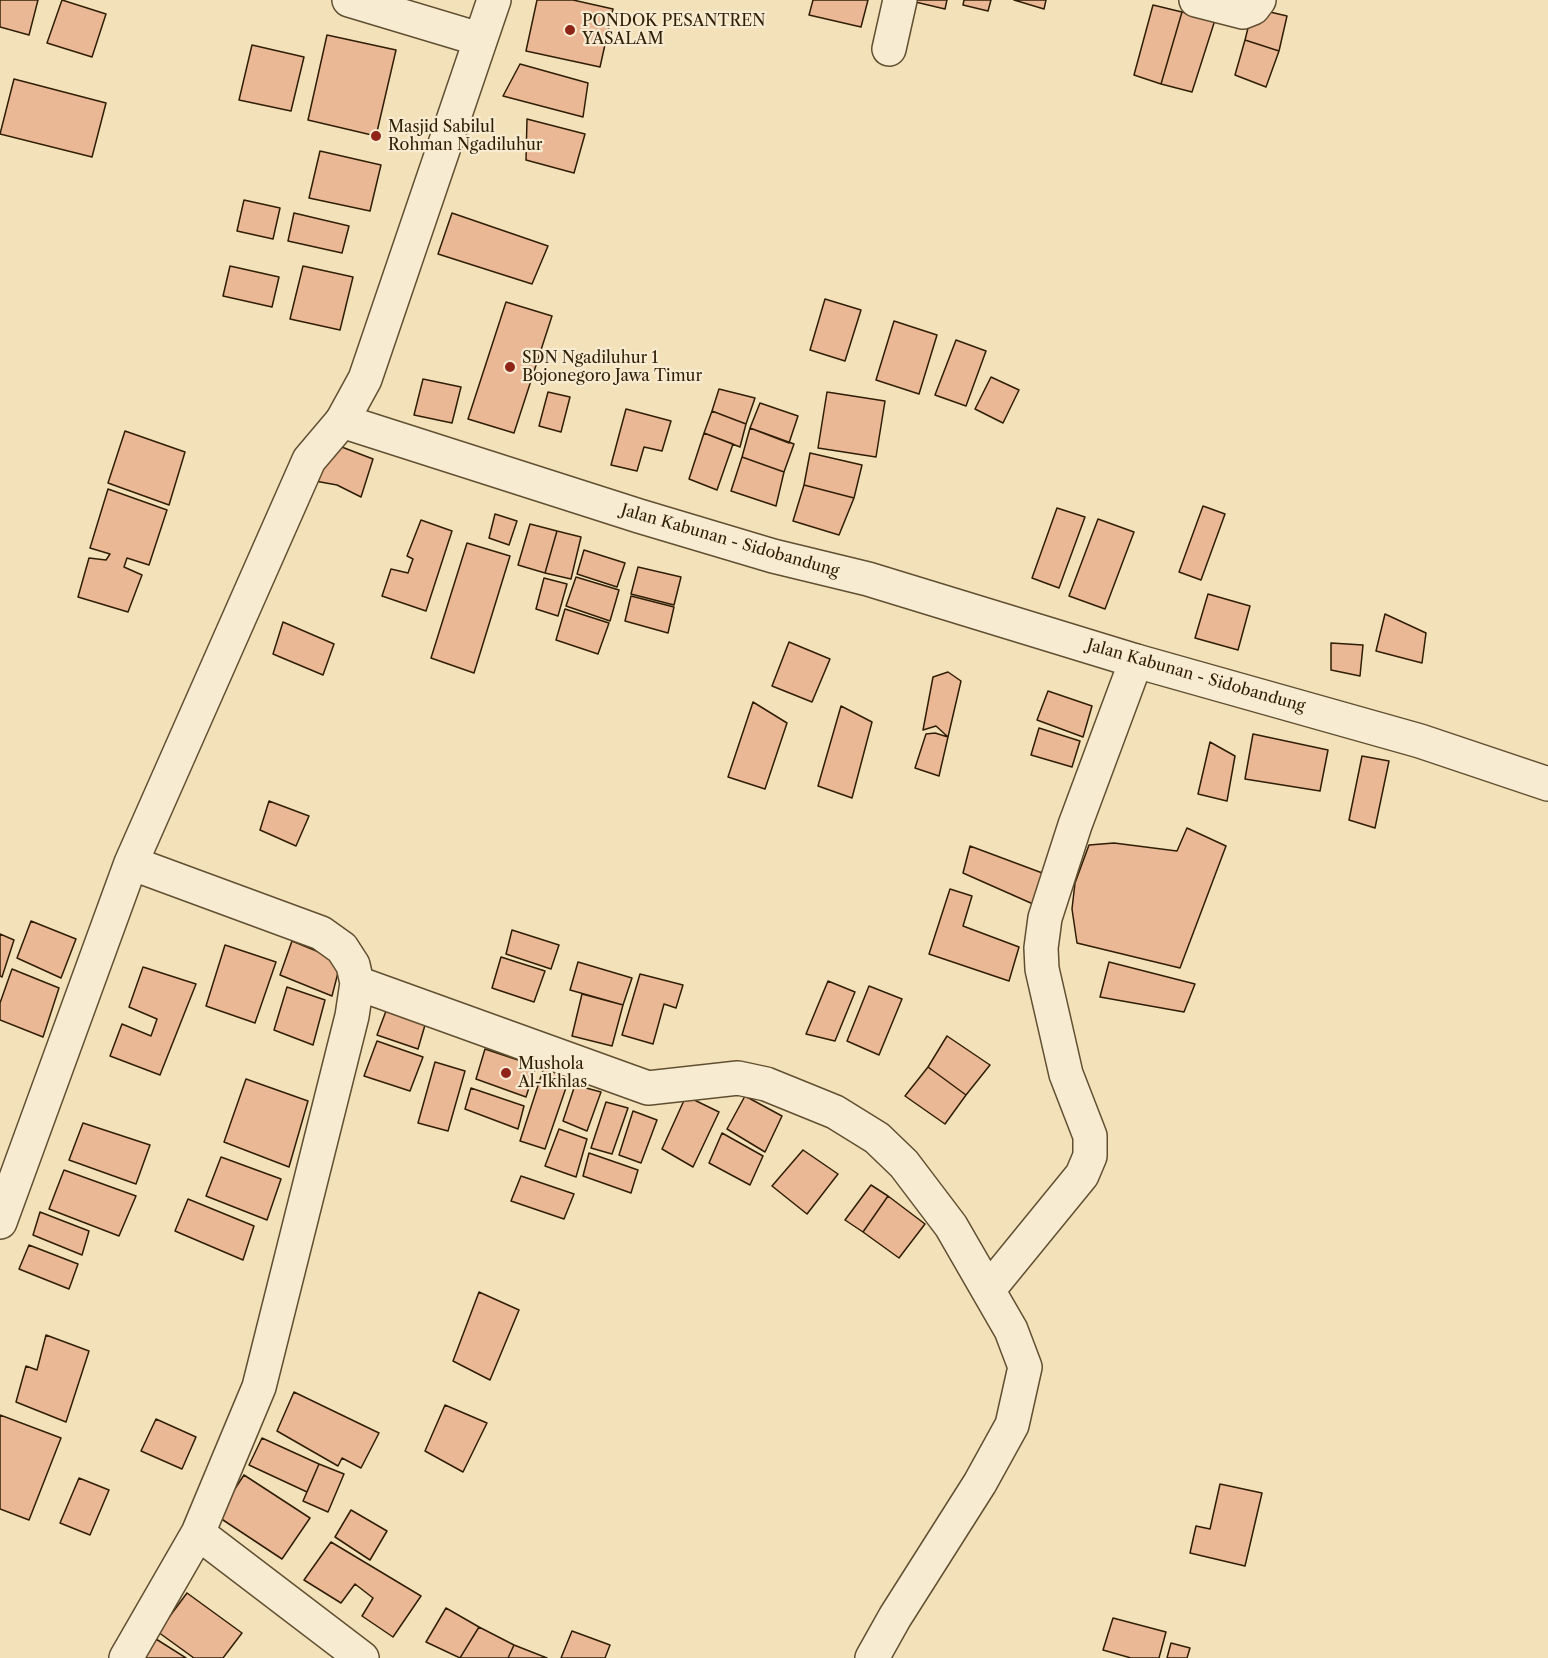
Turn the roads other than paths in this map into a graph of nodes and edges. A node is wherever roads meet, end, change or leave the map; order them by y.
1 (348, 0) edge
2 (494, 0) edge
3 (900, 0) edge
4 (1196, 0) edge
5 (1259, 0) edge
6 (479, 39) junction
7 (890, 49) dead end
8 (342, 421) junction
9 (1136, 661) junction
10 (1548, 784) edge
11 (131, 862) junction
12 (357, 983) junction
13 (0, 1222) edge
14 (989, 1290) junction
15 (198, 1533) junction
16 (126, 1658) edge
17 (362, 1658) edge
18 (872, 1658) edge

1 - 6 street
2 - 6 street
3 - 7 street
4 - 5 street
6 - 8 street
8 - 9 street, Jalan Kabunan - Sidobandung
8 - 11 street
9 - 10 street, Jalan Kabunan - Sidobandung
9 - 14 street
11 - 12 street
11 - 13 street
12 - 14 street
12 - 15 street
14 - 18 street
15 - 16 street
15 - 17 street

